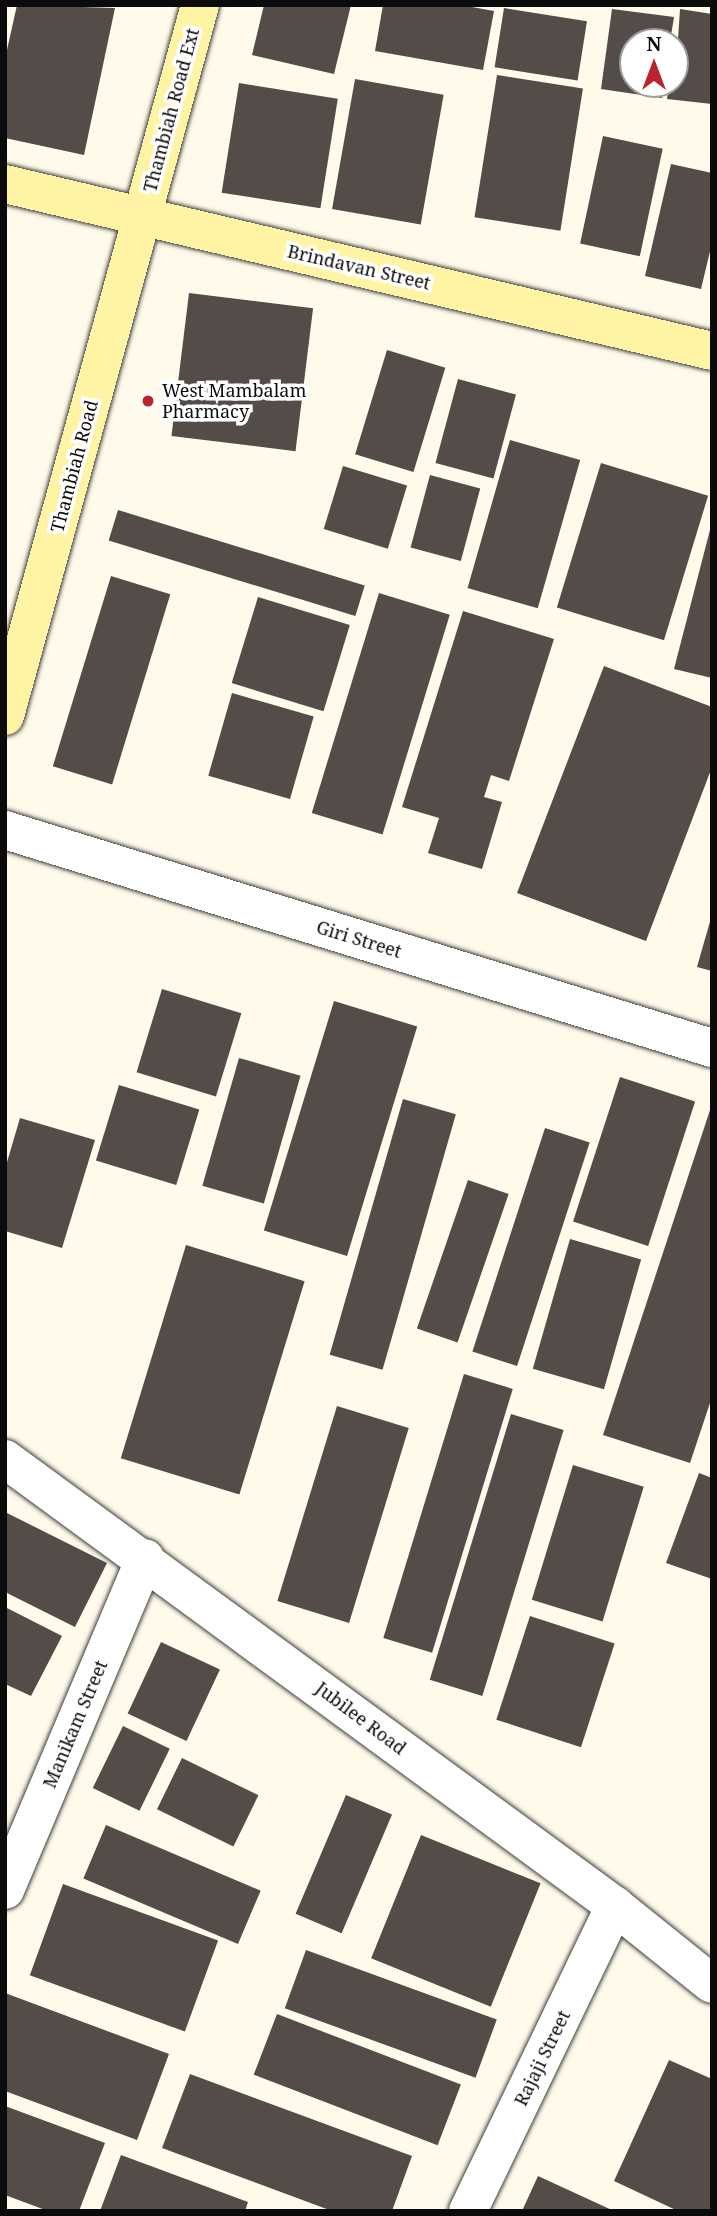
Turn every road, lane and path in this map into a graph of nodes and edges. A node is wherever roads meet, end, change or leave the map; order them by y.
1 (200, 5) edge
2 (5, 184) edge
3 (142, 215) junction
4 (710, 345) edge
5 (5, 716) edge
6 (5, 830) edge
7 (712, 1048) edge
8 (5, 1458) edge
9 (145, 1558) junction
10 (5, 1890) edge
11 (615, 1906) junction
12 (712, 1984) edge
13 (468, 2211) edge

1 - 3 street, Thambiah Road Ext
2 - 3 street, Brindavan Street
3 - 4 street, Brindavan Street
3 - 5 street, Thambiah Road
6 - 7 street, Giri Street
8 - 9 street, Jubilee Road
9 - 10 street, Manikam Street
9 - 11 street, Jubilee Road
11 - 12 street, Jubilee Road
11 - 13 street, Rajaji Street

